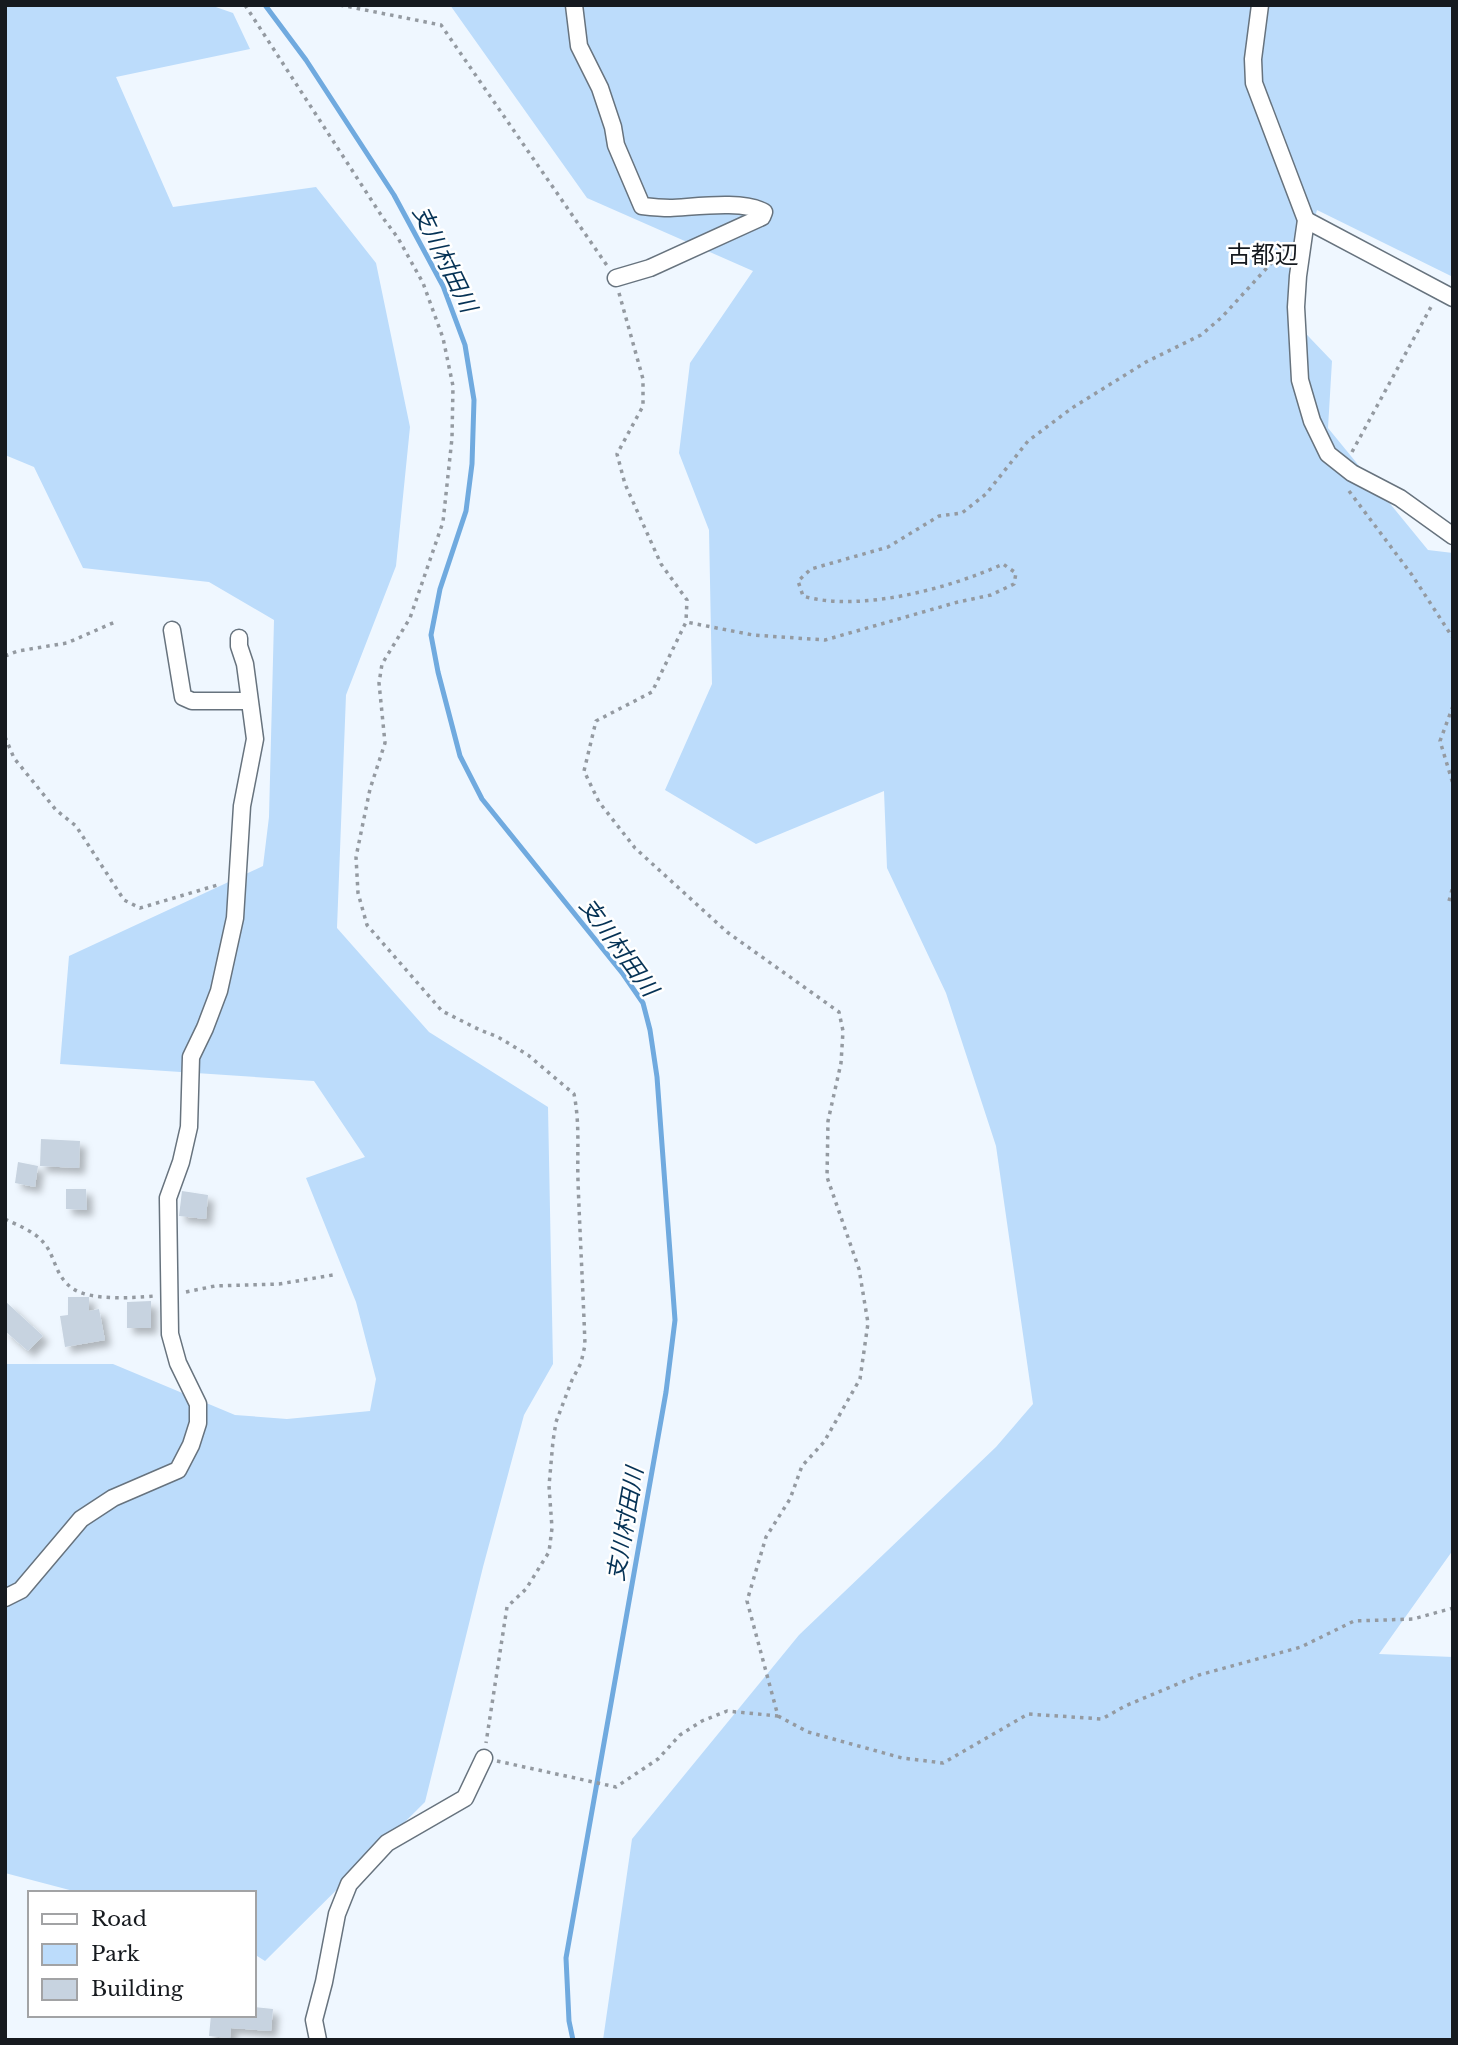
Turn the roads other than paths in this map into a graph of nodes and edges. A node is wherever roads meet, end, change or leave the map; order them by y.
1 (575, 5) edge
2 (1260, 5) edge
3 (1306, 220) junction
4 (616, 278) road end
5 (1446, 294) edge
6 (1453, 536) edge
7 (172, 630) dead end
8 (240, 638) dead end
9 (249, 701) junction
10 (5, 1598) edge
11 (484, 1758) road end
12 (318, 2040) edge

1 - 4 street
2 - 3 street
3 - 5 street
3 - 6 street
7 - 9 street
8 - 9 street
9 - 10 street
11 - 12 street

